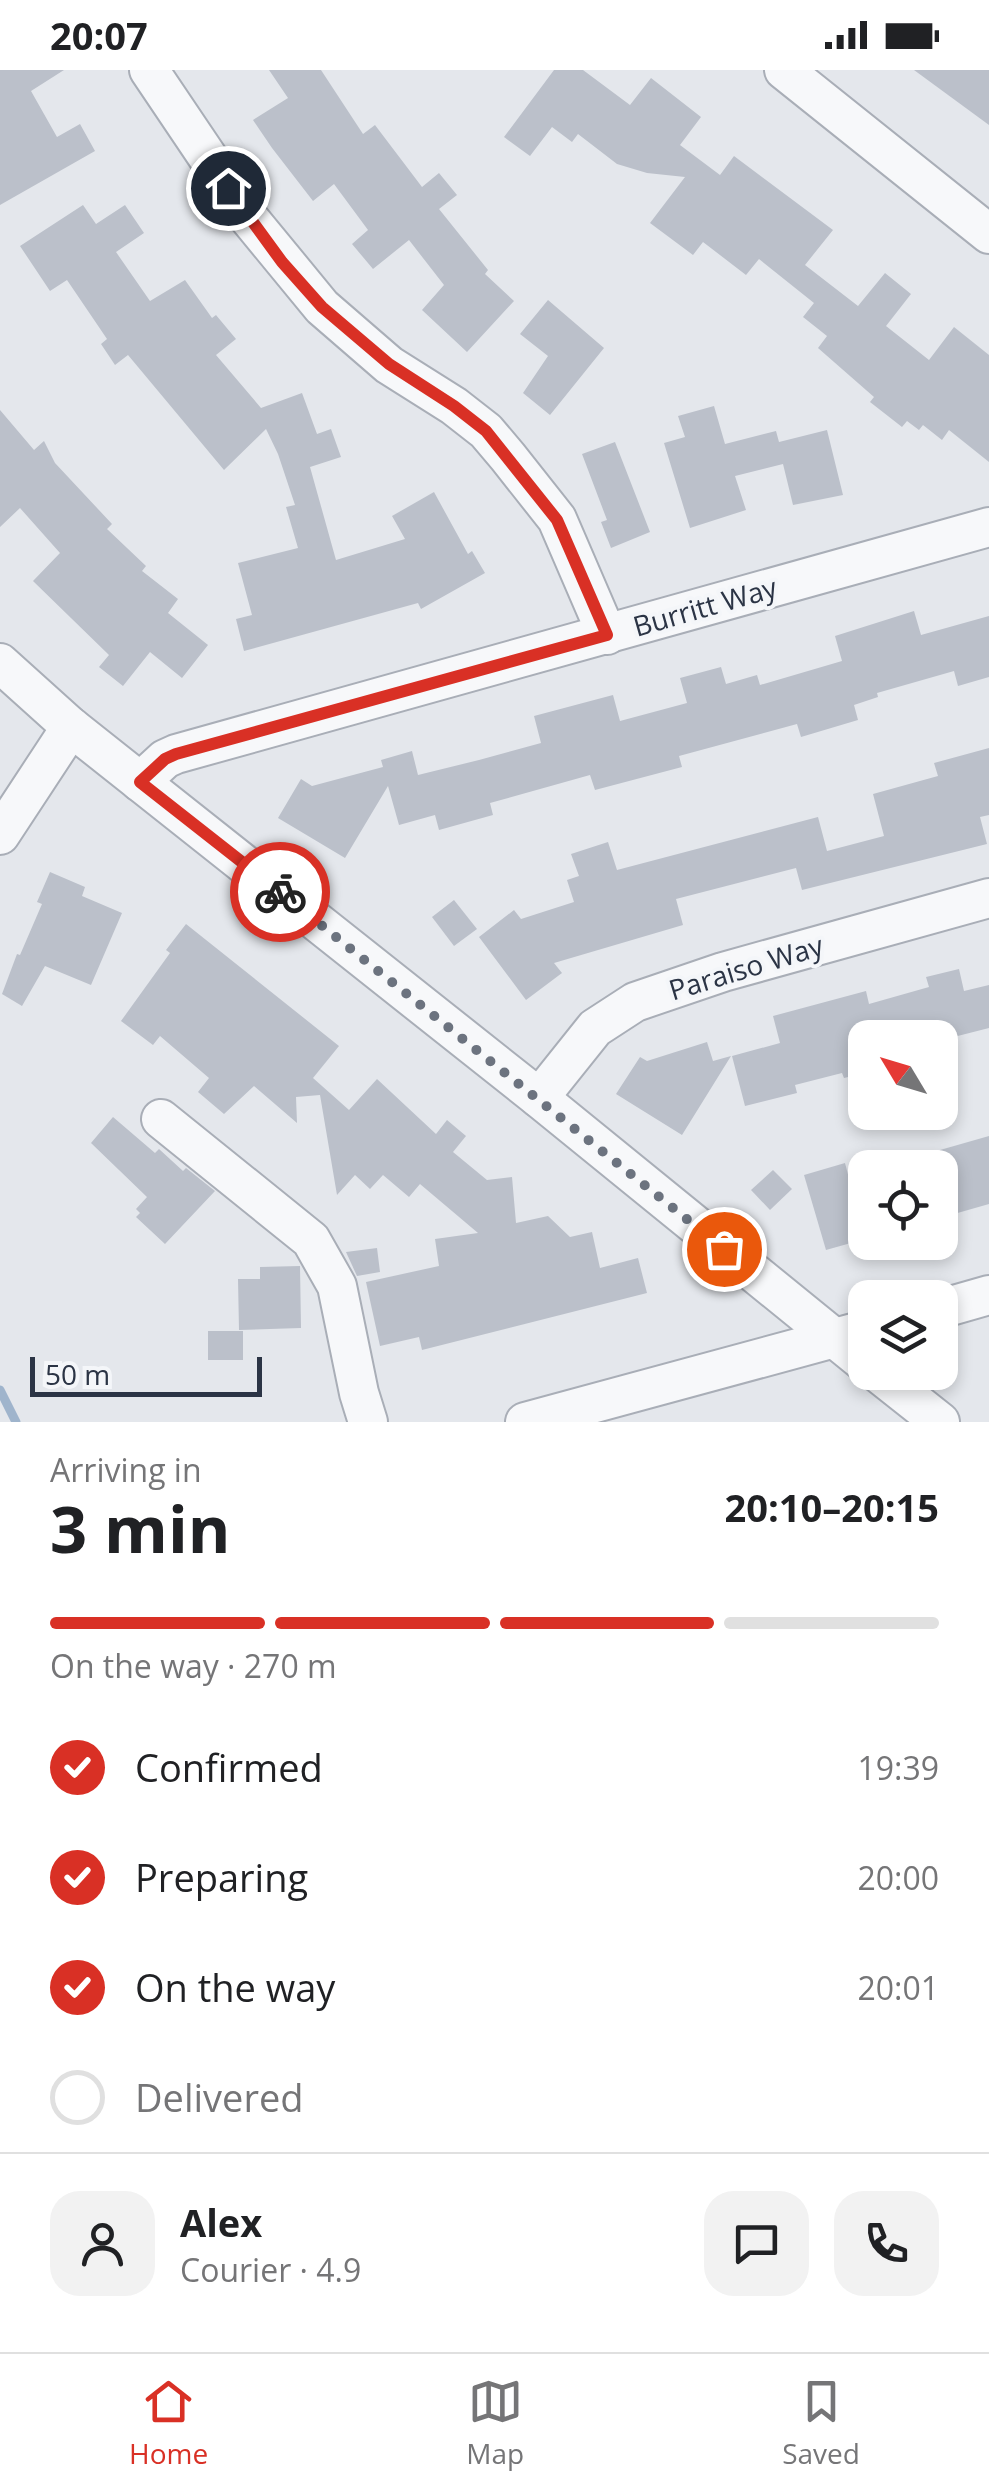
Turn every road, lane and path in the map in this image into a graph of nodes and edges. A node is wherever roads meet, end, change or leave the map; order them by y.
1 (149, 70) edge
2 (784, 70) edge
3 (989, 234) edge
4 (989, 526) edge
5 (607, 635) junction
6 (0, 662) edge
7 (71, 727) junction
8 (140, 782) junction
9 (0, 835) edge
10 (989, 898) edge
11 (539, 1098) junction
12 (161, 1119) dead end
13 (989, 1296) edge
14 (958, 1304) edge
15 (848, 1333) edge
16 (848, 1334) edge
17 (900, 1390) edge
18 (368, 1422) edge
19 (525, 1422) edge
20 (940, 1422) edge

1 - 5 street
2 - 3 street
4 - 5 street, Burritt Way
5 - 8 street, Burritt Way
6 - 7 street
7 - 8 street
7 - 9 street
8 - 11 street
10 - 11 street, Paraiso Way
11 - 15 street
12 - 18 street
13 - 14 street
16 - 19 street
17 - 20 street

